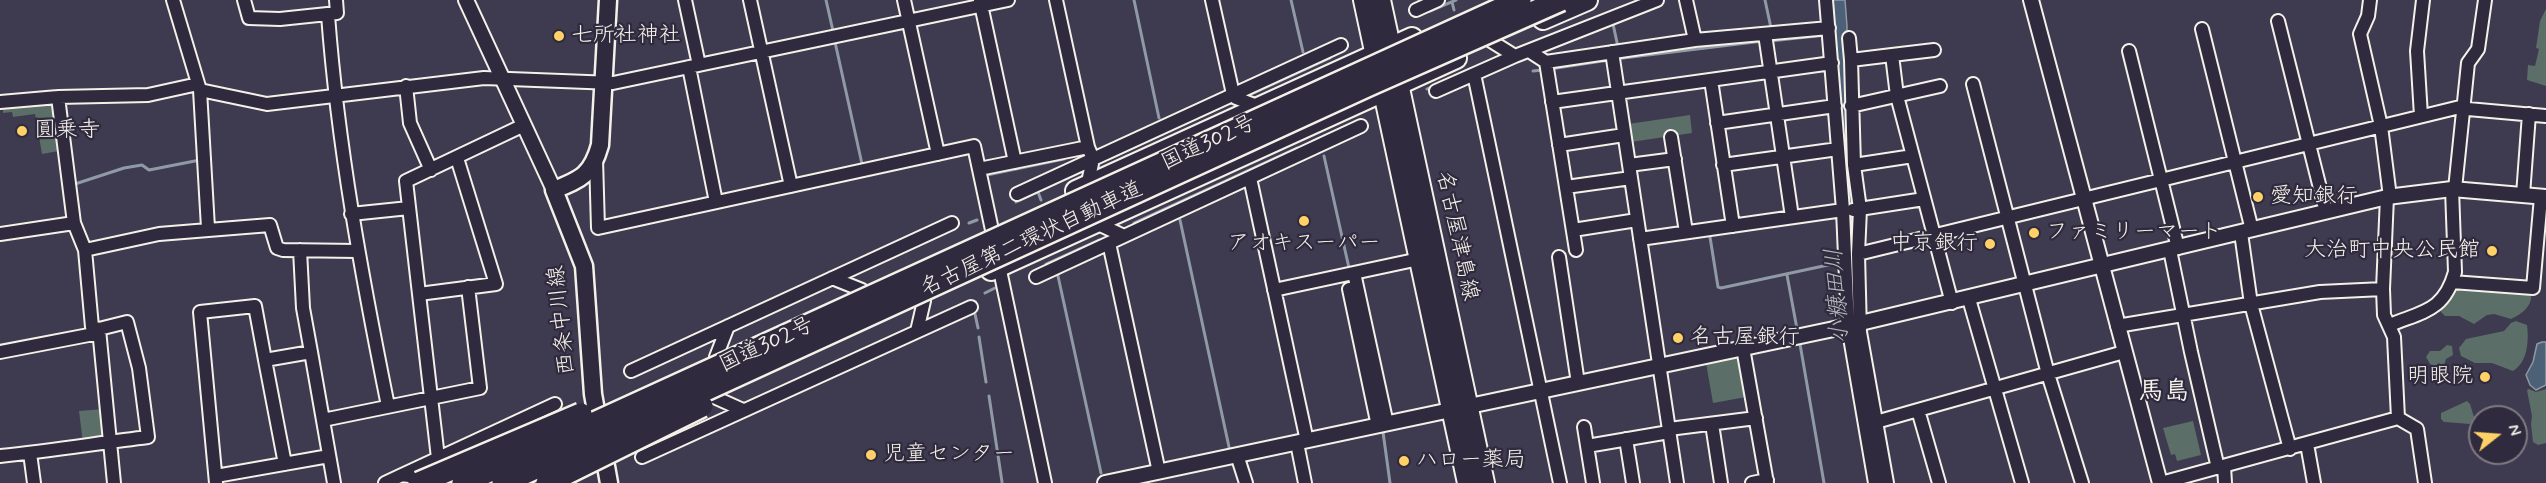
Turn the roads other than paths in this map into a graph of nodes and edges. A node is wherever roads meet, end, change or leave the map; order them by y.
1 (173, 0) edge
2 (244, 0) edge
3 (336, 0) edge
4 (466, 0) edge
5 (608, 0) edge
6 (685, 0) edge
7 (750, 0) edge
8 (904, 0) edge
9 (1008, 0) edge
10 (1056, 0) edge
11 (1212, 0) edge
12 (1363, 0) edge
13 (1380, 0) edge
14 (1438, 0) edge
15 (1495, 0) edge
16 (1520, 0) edge
17 (1561, 0) edge
18 (1587, 0) edge
19 (1657, 0) edge
20 (1686, 0) edge
21 (1826, 0) edge
22 (2031, 0) edge
23 (2370, 0) edge
24 (2423, 0) edge
25 (2485, 0) edge
26 (980, 3) edge
27 (1416, 10) dead end
28 (328, 15) junction
29 (909, 21) junction
30 (2278, 21) dead end
31 (2202, 29) dead end
32 (1830, 32) junction
33 (1850, 38) dead end
34 (1766, 39) junction
35 (1695, 40) junction
36 (1491, 41) junction
37 (1341, 45) dead end
38 (1934, 50) dead end
39 (1383, 51) junction
40 (1529, 51) junction
41 (2129, 51) dead end
42 (761, 52) junction
43 (1892, 55) junction
44 (1515, 56) junction
45 (1612, 58) junction
46 (1851, 60) junction
47 (1832, 63) junction
48 (694, 66) junction
49 (1547, 67) junction
50 (1771, 72) junction
51 (1474, 74) junction
52 (502, 77) junction
53 (1711, 80) junction
54 (604, 82) junction
55 (1973, 84) dead end
56 (406, 86) junction
57 (1940, 86) dead end
58 (199, 87) junction
59 (1390, 88) junction
60 (1436, 91) dead end
61 (1618, 93) junction
62 (1233, 94) junction
63 (334, 95) junction
64 (1896, 96) junction
65 (58, 97) junction
66 (0, 102) edge
67 (1552, 102) junction
68 (1260, 106) junction
69 (1835, 106) junction
70 (1851, 106) junction
71 (2464, 106) junction
72 (1777, 114) junction
73 (2529, 114) junction
74 (2421, 116) junction
75 (2546, 116) edge
76 (1317, 121) junction
77 (1717, 123) junction
78 (524, 125) junction
79 (1361, 126) dead end
80 (2381, 126) junction
81 (1624, 135) junction
82 (1671, 137) dead end
83 (2309, 143) junction
84 (1559, 145) junction
85 (1838, 149) junction
86 (1090, 153) junction
87 (1304, 153) junction
88 (938, 154) junction
89 (1913, 156) junction
90 (1783, 157) junction
91 (457, 158) junction
92 (596, 159) junction
93 (1674, 159) junction
94 (1015, 162) junction
95 (2235, 162) junction
96 (1629, 165) junction
97 (1723, 165) junction
98 (1854, 165) junction
99 (979, 169) junction
100 (431, 170) junction
101 (1250, 178) junction
102 (1631, 178) junction
103 (2161, 180) junction
104 (790, 186) junction
105 (1087, 187) junction
106 (1566, 187) junction
107 (2453, 189) junction
108 (555, 190) junction
109 (1017, 194) dead end
110 (2523, 195) junction
111 (2389, 197) junction
112 (2544, 197) edge
113 (1924, 199) junction
114 (2083, 199) junction
115 (716, 202) junction
116 (409, 208) junction
117 (1850, 210) junction
118 (2326, 212) junction
119 (351, 214) junction
120 (1792, 217) junction
121 (2007, 218) junction
122 (1637, 220) junction
123 (74, 223) junction
124 (952, 223) dead end
125 (1096, 223) junction
126 (1733, 226) junction
127 (207, 228) junction
128 (993, 230) junction
129 (1573, 230) junction
130 (2246, 231) junction
131 (1686, 232) junction
132 (0, 234) edge
133 (1124, 236) junction
134 (1934, 236) junction
135 (2542, 237) edge
136 (1640, 239) junction
137 (1109, 243) junction
138 (2174, 249) junction
139 (85, 250) junction
140 (300, 250) junction
141 (1576, 250) dead end
142 (357, 251) junction
143 (1858, 254) junction
144 (1559, 257) dead end
145 (1419, 259) junction
146 (999, 266) junction
147 (2101, 267) junction
148 (1350, 274) junction
149 (1036, 277) dead end
150 (832, 278) junction
151 (903, 282) junction
152 (2452, 282) junction
153 (2025, 285) junction
154 (468, 287) junction
155 (2383, 289) junction
156 (862, 290) junction
157 (1274, 290) junction
158 (419, 294) junction
159 (1970, 298) junction
160 (924, 301) junction
161 (1952, 303) junction
162 (2251, 304) junction
163 (971, 307) dead end
164 (2183, 315) junction
165 (855, 321) junction
166 (1854, 325) junction
167 (2390, 325) junction
168 (728, 326) junction
169 (2117, 326) junction
170 (99, 331) junction
171 (917, 331) junction
172 (1743, 348) junction
173 (0, 352) edge
174 (311, 352) junction
175 (2124, 352) junction
176 (716, 357) junction
177 (265, 360) junction
178 (1659, 366) junction
179 (631, 371) dead end
180 (2048, 374) junction
181 (1578, 383) junction
182 (1995, 388) junction
183 (1540, 391) junction
184 (714, 397) junction
185 (431, 398) junction
186 (555, 404) dead end
187 (388, 406) junction
188 (1460, 408) junction
189 (743, 410) junction
190 (1918, 410) junction
191 (595, 413) junction
192 (1756, 418) junction
193 (2398, 418) junction
194 (322, 420) junction
195 (1876, 422) junction
196 (1712, 424) junction
197 (1382, 425) junction
198 (1584, 427) dead end
199 (1669, 430) junction
200 (1626, 439) junction
201 (109, 442) junction
202 (1302, 442) junction
203 (2307, 444) junction
204 (1587, 446) junction
205 (602, 448) junction
206 (2290, 449) junction
207 (30, 453) junction
208 (1238, 455) junction
209 (0, 456) edge
210 (329, 456) junction
211 (642, 457) dead end
212 (438, 458) junction
213 (285, 464) junction
214 (2221, 467) junction
215 (1159, 472) junction
216 (216, 479) edge
217 (411, 479) edge
218 (1767, 481) edge
219 (450, 482) edge
220 (34, 483) edge
221 (114, 483) edge
222 (334, 483) edge
223 (385, 483) edge
224 (503, 483) edge
225 (524, 483) edge
226 (547, 483) edge
227 (609, 483) edge
228 (1044, 483) edge
229 (1105, 483) edge
230 (1246, 483) edge
231 (1305, 483) edge
232 (1467, 483) edge
233 (1485, 483) edge
234 (1560, 483) edge
235 (1593, 483) edge
236 (1633, 483) edge
237 (1677, 483) edge
238 (1721, 483) edge
239 (1752, 483) edge
240 (1875, 483) edge
241 (1887, 483) edge
242 (1939, 483) edge
243 (2022, 483) edge
244 (2082, 483) edge
245 (2160, 483) edge
246 (2225, 483) edge
247 (2314, 483) edge
248 (2425, 483) edge

1 - 58 street
2 - 28 street
3 - 28 street
4 - 52 street
5 - 54 main road
6 - 48 street
7 - 42 street
8 - 29 street
9 - 26 street
10 - 86 street
11 - 62 street
12 - 39 main road, 名古屋津島線
13 - 39 main road, 名古屋津島線
14 - 27 street
15 - 39 highway, 国道302号
16 - 151 highway, 名古屋第二環状自動車道, bridge
17 - 165 highway, 名古屋第二環状自動車道, bridge
18 - 36 highway, 国道302号
19 - 40 street
20 - 35 street
21 - 32 street
22 - 114 street
23 - 80 street
24 - 74 street
25 - 71 street
26 - 29 street
26 - 94 street
28 - 63 street
29 - 42 street
29 - 88 street
30 - 83 street
31 - 95 street
32 - 34 street
32 - 47 street
33 - 46 street
34 - 35 street
34 - 50 street
35 - 45 street
36 - 44 street
36 - 59 highway, 国道302号
37 - 62 street
38 - 43 street
39 - 59 main road, 名古屋津島線
39 - 68 highway, 国道302号
40 - 44 street
40 - 49 street
41 - 103 street
42 - 48 street
42 - 104 street
43 - 46 street
43 - 64 street
44 - 51 street
45 - 49 street
45 - 61 street
46 - 70 street
47 - 50 street
47 - 69 street
48 - 54 street
48 - 115 street
49 - 67 street
50 - 53 street
50 - 72 street
51 - 60 street
51 - 183 street
52 - 54 street
52 - 56 street
52 - 78 street
53 - 61 street
53 - 77 street
54 - 92 main road
55 - 121 street
56 - 63 street
56 - 100 street
57 - 64 street
58 - 63 street
58 - 65 street
58 - 127 street
59 - 76 highway, 国道302号
59 - 145 main road, 名古屋津島線
59 - 188 main road, 名古屋津島線
61 - 67 street
61 - 81 street
62 - 68 street
62 - 86 street
63 - 119 street
64 - 70 street
64 - 89 street
65 - 66 street
65 - 123 street
67 - 84 street
68 - 105 highway, 国道302号
69 - 72 street
69 - 85 street
70 - 98 street
71 - 73 street
71 - 74 street
71 - 107 street
72 - 77 street
72 - 90 street
73 - 75 street
73 - 110 street
74 - 80 street
76 - 87 street
76 - 125 highway, 国道302号
77 - 97 street
78 - 91 street
78 - 108 street
79 - 87 street
80 - 83 street
80 - 111 street
81 - 84 street
81 - 96 street
82 - 93 street
83 - 95 street
83 - 118 street
84 - 106 street
85 - 90 street
85 - 117 street
86 - 94 street
86 - 105 street
86 - 109 street
87 - 101 street
88 - 99 street
88 - 104 street
89 - 98 street
89 - 113 street
90 - 97 street
90 - 120 street
91 - 100 street
91 - 154 street
92 - 108 main road
92 - 115 street
93 - 96 street
93 - 131 street
94 - 99 street
95 - 103 street
95 - 130 street
96 - 102 street
97 - 126 street
98 - 117 street
99 - 128 street
100 - 116 street
101 - 133 street
101 - 157 street
102 - 106 street
102 - 122 street
103 - 114 street
103 - 138 street
104 - 115 street
105 - 128 highway, 国道302号
106 - 129 street
107 - 110 street
107 - 111 street
107 - 152 street
108 - 191 main road, 西条中川線
110 - 112 street
111 - 118 street
111 - 155 street
112 - 135 street
113 - 117 street
113 - 134 street
114 - 121 street
114 - 147 street
116 - 119 street
116 - 158 street
117 - 120 street
117 - 143 street
117 - 166 street
118 - 130 street
119 - 142 street
120 - 126 street
121 - 134 street
121 - 153 street
122 - 129 street
122 - 136 street
123 - 132 street
123 - 139 street
124 - 150 street
125 - 133 street
125 - 146 highway, 国道302号
126 - 131 street
127 - 139 street
127 - 140 street
128 - 146 street
128 - 156 highway, 国道302号
129 - 141 street
130 - 138 street
130 - 162 street
131 - 136 street
133 - 137 street
134 - 143 street
134 - 161 street
135 - 152 street
136 - 178 street
137 - 149 street
137 - 215 street
138 - 147 street
138 - 164 street
139 - 170 street
140 - 142 street
140 - 174 street
142 - 187 street
143 - 166 street
144 - 181 street
145 - 148 street
145 - 188 main road, 名古屋津島線
146 - 160 highway, 国道302号
146 - 228 street
147 - 153 street
147 - 169 street
148 - 157 street
148 - 197 street
150 - 156 street
150 - 168 street
151 - 217 highway, bridge
151 - 219 highway, 名古屋第二環状自動車道, bridge
152 - 167 street
153 - 159 street
153 - 180 street
154 - 158 street
154 - 185 street
155 - 162 street
155 - 167 street
156 - 176 highway, 国道302号
157 - 202 street
158 - 185 street
159 - 161 street
159 - 182 street
160 - 171 street
160 - 184 highway, 国道302号
161 - 166 street
162 - 164 street
162 - 206 street
163 - 171 street
164 - 169 street
164 - 214 street
165 - 224 highway, 名古屋第二環状自動車道, bridge
165 - 226 highway, bridge
166 - 172 street
166 - 195 street
166 - 240 street
167 - 193 street
168 - 176 street
168 - 179 street
169 - 175 street
170 - 173 street
170 - 201 street
170 - 201 street
171 - 189 street
172 - 178 street
172 - 192 street
174 - 177 street
174 - 194 street
175 - 180 street
175 - 245 street
176 - 191 highway, 国道302号
177 - 213 street
177 - 216 street
178 - 181 street
178 - 199 street
180 - 182 street
180 - 244 street
181 - 183 street
182 - 190 street
182 - 243 street
183 - 188 street
183 - 234 street
184 - 189 street
184 - 205 highway, 国道302号
185 - 187 street
185 - 212 street
186 - 212 street
187 - 194 street
188 - 197 street
188 - 232 main road, 名古屋津島線
188 - 233 main road, 名古屋津島線
189 - 211 street
190 - 195 street
190 - 242 street
191 - 205 main road, 西条中川線
191 - 219 highway, 国道302号
192 - 196 street
192 - 218 street
193 - 203 street
193 - 248 street
194 - 210 street
195 - 241 street
196 - 199 street
196 - 238 street
197 - 202 street
198 - 204 street
199 - 200 street
199 - 237 street
200 - 204 street
200 - 236 street
201 - 207 street
201 - 221 street
202 - 208 street
202 - 231 street
203 - 206 street
203 - 247 street
204 - 235 street
205 - 225 highway, 国道302号
205 - 227 main road, 西条中川線
206 - 214 street
207 - 209 street
207 - 220 street
208 - 215 street
208 - 230 street
210 - 213 street
210 - 222 street
212 - 217 street
213 - 216 street
214 - 245 street
214 - 246 street
215 - 229 street
217 - 219 street
217 - 223 street
218 - 239 street

